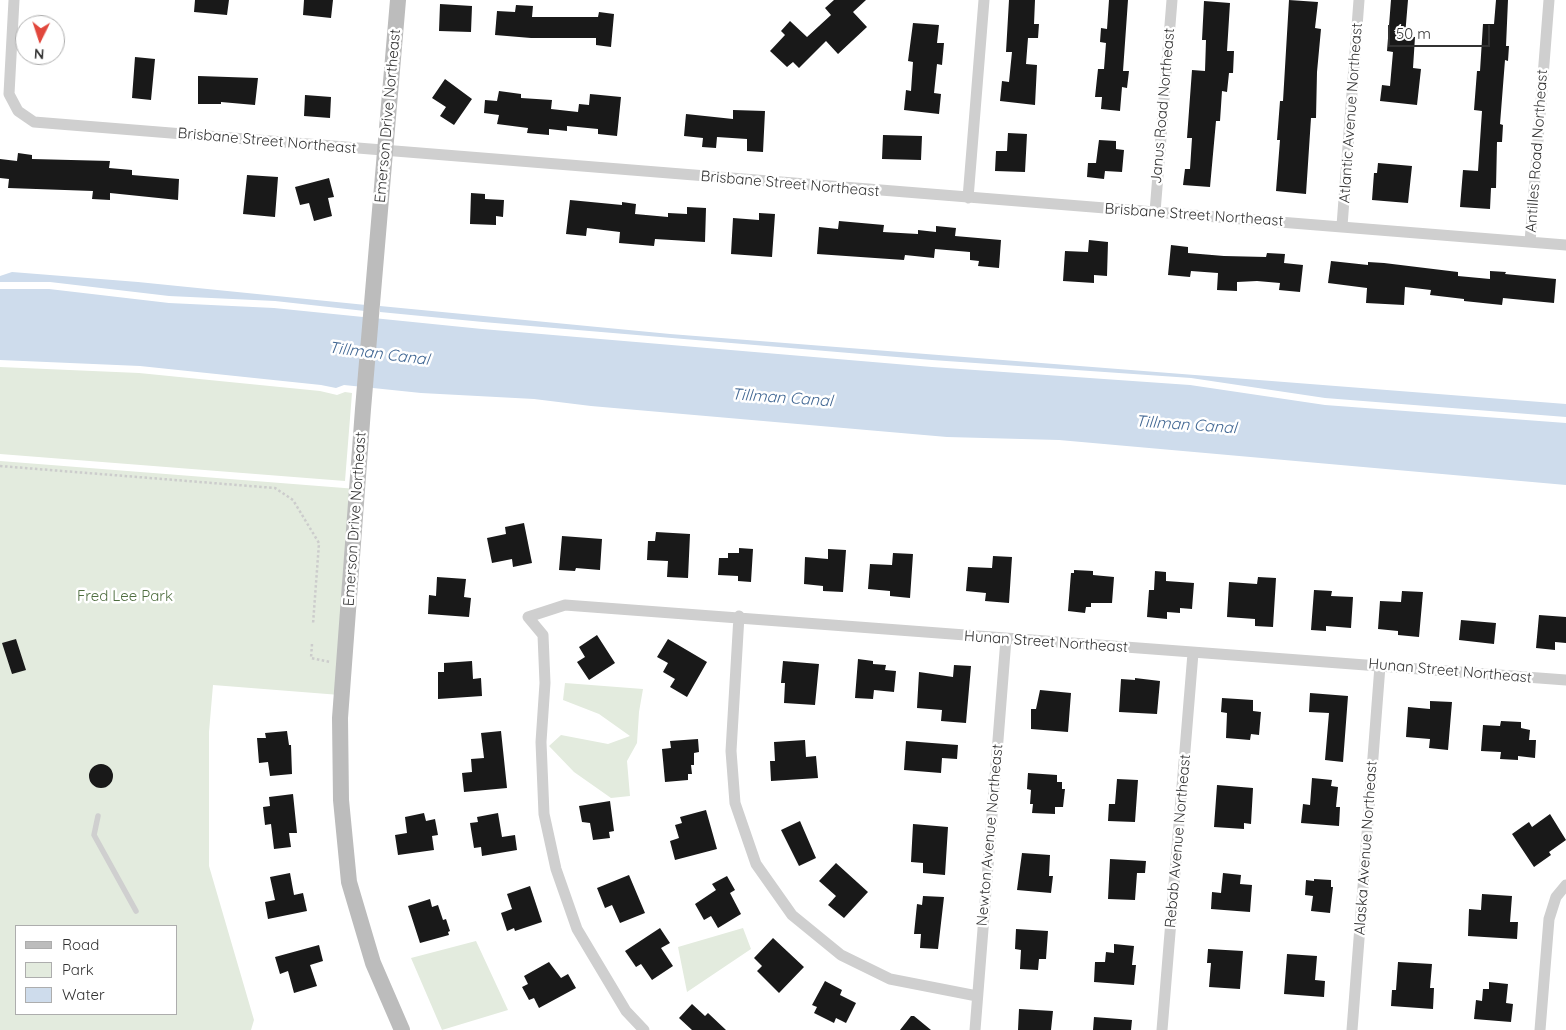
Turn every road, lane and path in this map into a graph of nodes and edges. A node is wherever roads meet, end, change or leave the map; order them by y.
1 (14, 0) edge
2 (398, 0) edge
3 (984, 0) edge
4 (1172, 0) edge
5 (1360, 0) edge
6 (1549, 0) edge
7 (384, 151) junction
8 (968, 198) junction
9 (1155, 212) junction
10 (1342, 226) junction
11 (1530, 242) junction
12 (1566, 245) edge
13 (0, 466) edge
14 (739, 616) junction
15 (313, 624) dead end
16 (1006, 639) junction
17 (312, 644) dead end
18 (1193, 653) junction
19 (337, 663) dead end
20 (1380, 666) junction
21 (1566, 680) edge
22 (98, 816) dead end
23 (1566, 886) edge
24 (136, 911) dead end
25 (977, 996) junction
26 (402, 1030) edge
27 (644, 1030) edge
28 (975, 1030) edge
29 (1162, 1030) edge
30 (1352, 1030) edge
31 (1540, 1030) edge

1 - 7 street, Brisbane Street Northeast
2 - 7 street, Emerson Drive Northeast
3 - 8 street
4 - 9 street, Janus Road Northeast
5 - 10 street, Atlantic Avenue Northeast
6 - 11 street, Antilles Road Northeast
7 - 8 street, Brisbane Street Northeast
7 - 26 street, Emerson Drive Northeast
8 - 9 street, Brisbane Street Northeast
9 - 10 street, Brisbane Street Northeast
10 - 11 street, Brisbane Street Northeast
11 - 12 street, Brisbane Street Northeast
13 - 15 path
14 - 16 street, Hunan Street Northeast
14 - 25 street
14 - 27 street, Hunan Street Northeast
16 - 18 street, Hunan Street Northeast
16 - 25 street, Newton Avenue Northeast
17 - 19 path
18 - 20 street, Hunan Street Northeast
18 - 29 street, Rebab Avenue Northeast
20 - 21 street, Hunan Street Northeast
20 - 30 street, Alaska Avenue Northeast
22 - 24 lane
23 - 31 street
25 - 28 street, Newton Avenue Northeast

